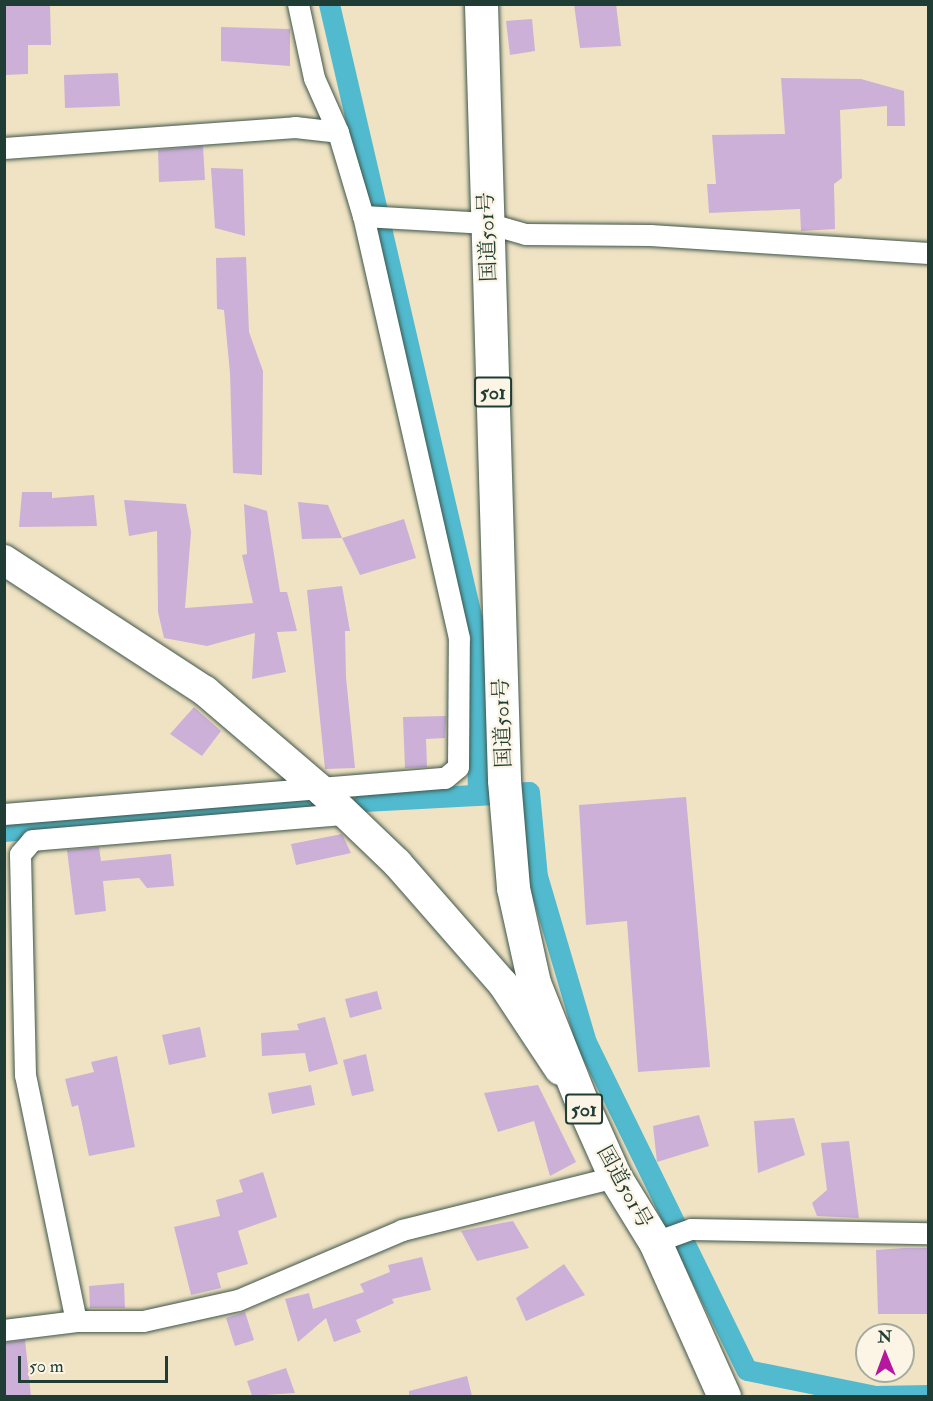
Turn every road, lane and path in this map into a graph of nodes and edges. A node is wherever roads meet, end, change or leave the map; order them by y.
1 (298, 4) edge
2 (481, 4) edge
3 (338, 132) junction
4 (4, 148) edge
5 (374, 216) junction
6 (487, 223) junction
7 (928, 253) edge
8 (4, 560) edge
9 (322, 791) junction
10 (4, 814) edge
11 (344, 814) junction
12 (582, 1103) junction
13 (615, 1177) junction
14 (928, 1233) edge
15 (662, 1239) junction
16 (76, 1321) junction
17 (4, 1330) edge
18 (724, 1396) edge

1 - 3 street
2 - 6 highway, 国道501号 / 501
3 - 4 street
3 - 5 street
5 - 6 street
5 - 9 street
6 - 7 street
6 - 12 highway, 国道501号 / 501
8 - 9 street
9 - 10 street
9 - 11 street
11 - 12 street
11 - 16 street
12 - 13 highway, 国道501号 / 501
13 - 15 highway, 国道501号 / 501
13 - 16 street
14 - 15 street
15 - 18 highway, 国道501号 / 501
16 - 17 street

